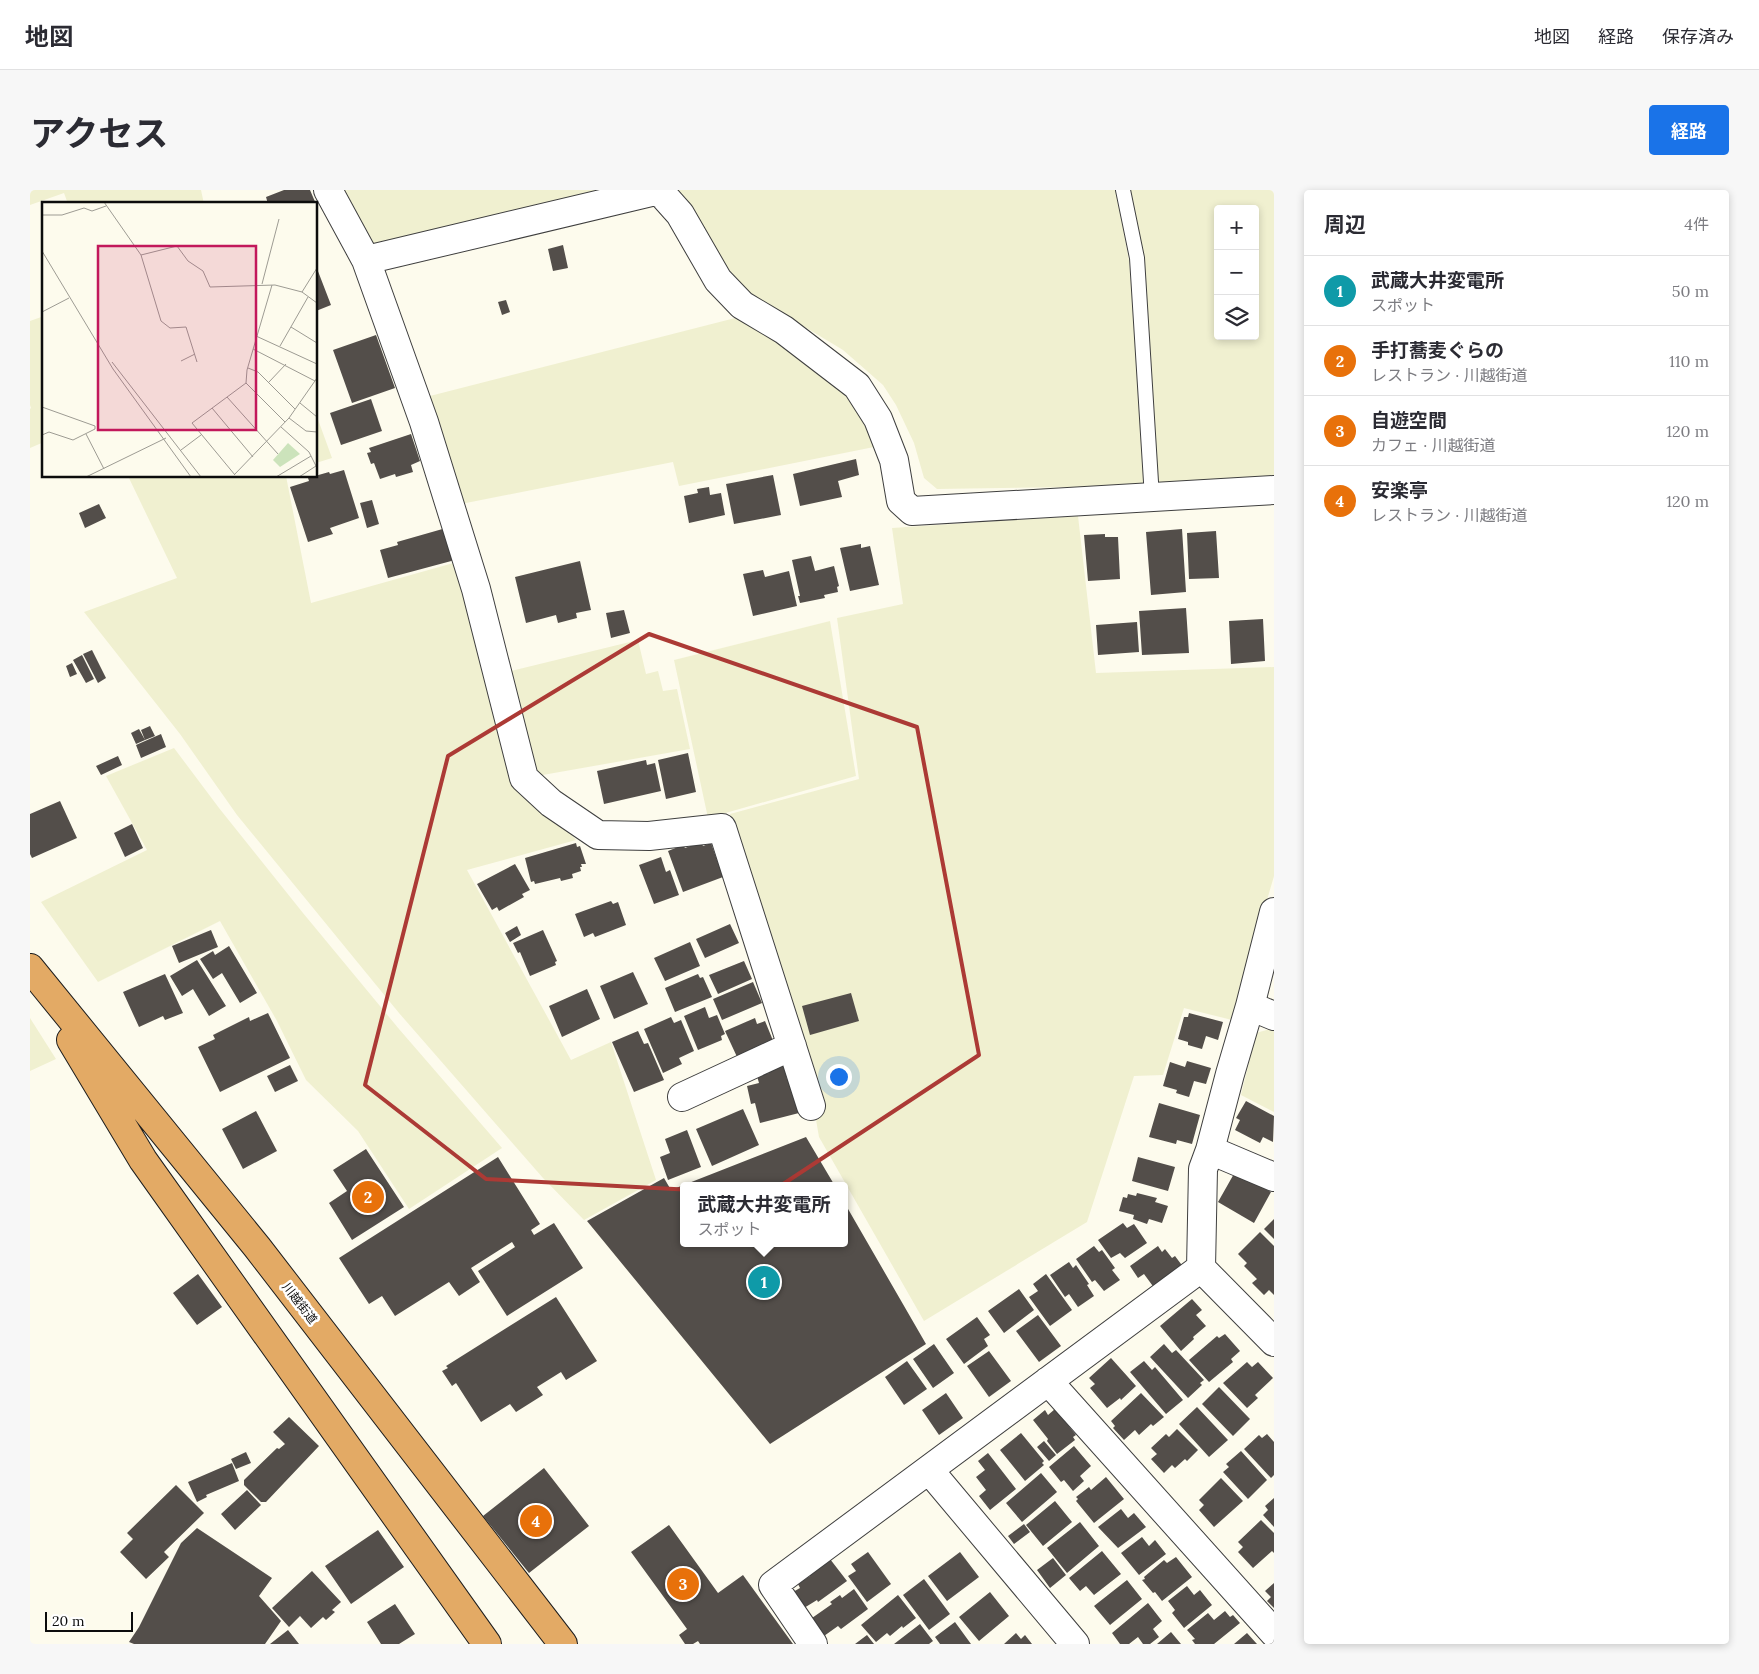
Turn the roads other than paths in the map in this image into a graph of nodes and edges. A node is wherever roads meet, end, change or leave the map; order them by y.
1 (328, 190) edge
2 (1123, 190) edge
3 (366, 260) junction
4 (1274, 490) edge
5 (1152, 498) junction
6 (1274, 912) edge
7 (30, 970) edge
8 (1262, 1011) edge
9 (792, 1046) junction
10 (682, 1097) dead end
11 (811, 1106) dead end
12 (1210, 1150) junction
13 (1274, 1176) edge
14 (1201, 1268) junction
15 (1274, 1342) edge
16 (1048, 1381) junction
17 (929, 1470) junction
18 (1274, 1633) edge
19 (487, 1644) edge
20 (563, 1644) edge
21 (813, 1644) edge
22 (1076, 1644) edge

1 - 3 street
2 - 5 lane
3 - 5 street
3 - 9 street
4 - 5 street
6 - 8 street
7 - 19 highway, 川越街道
7 - 20 highway, 川越街道
8 - 12 street
9 - 10 street
9 - 11 street
12 - 13 street
12 - 14 street
14 - 15 street
14 - 16 street
16 - 17 street
16 - 18 street
17 - 21 street
17 - 22 street

